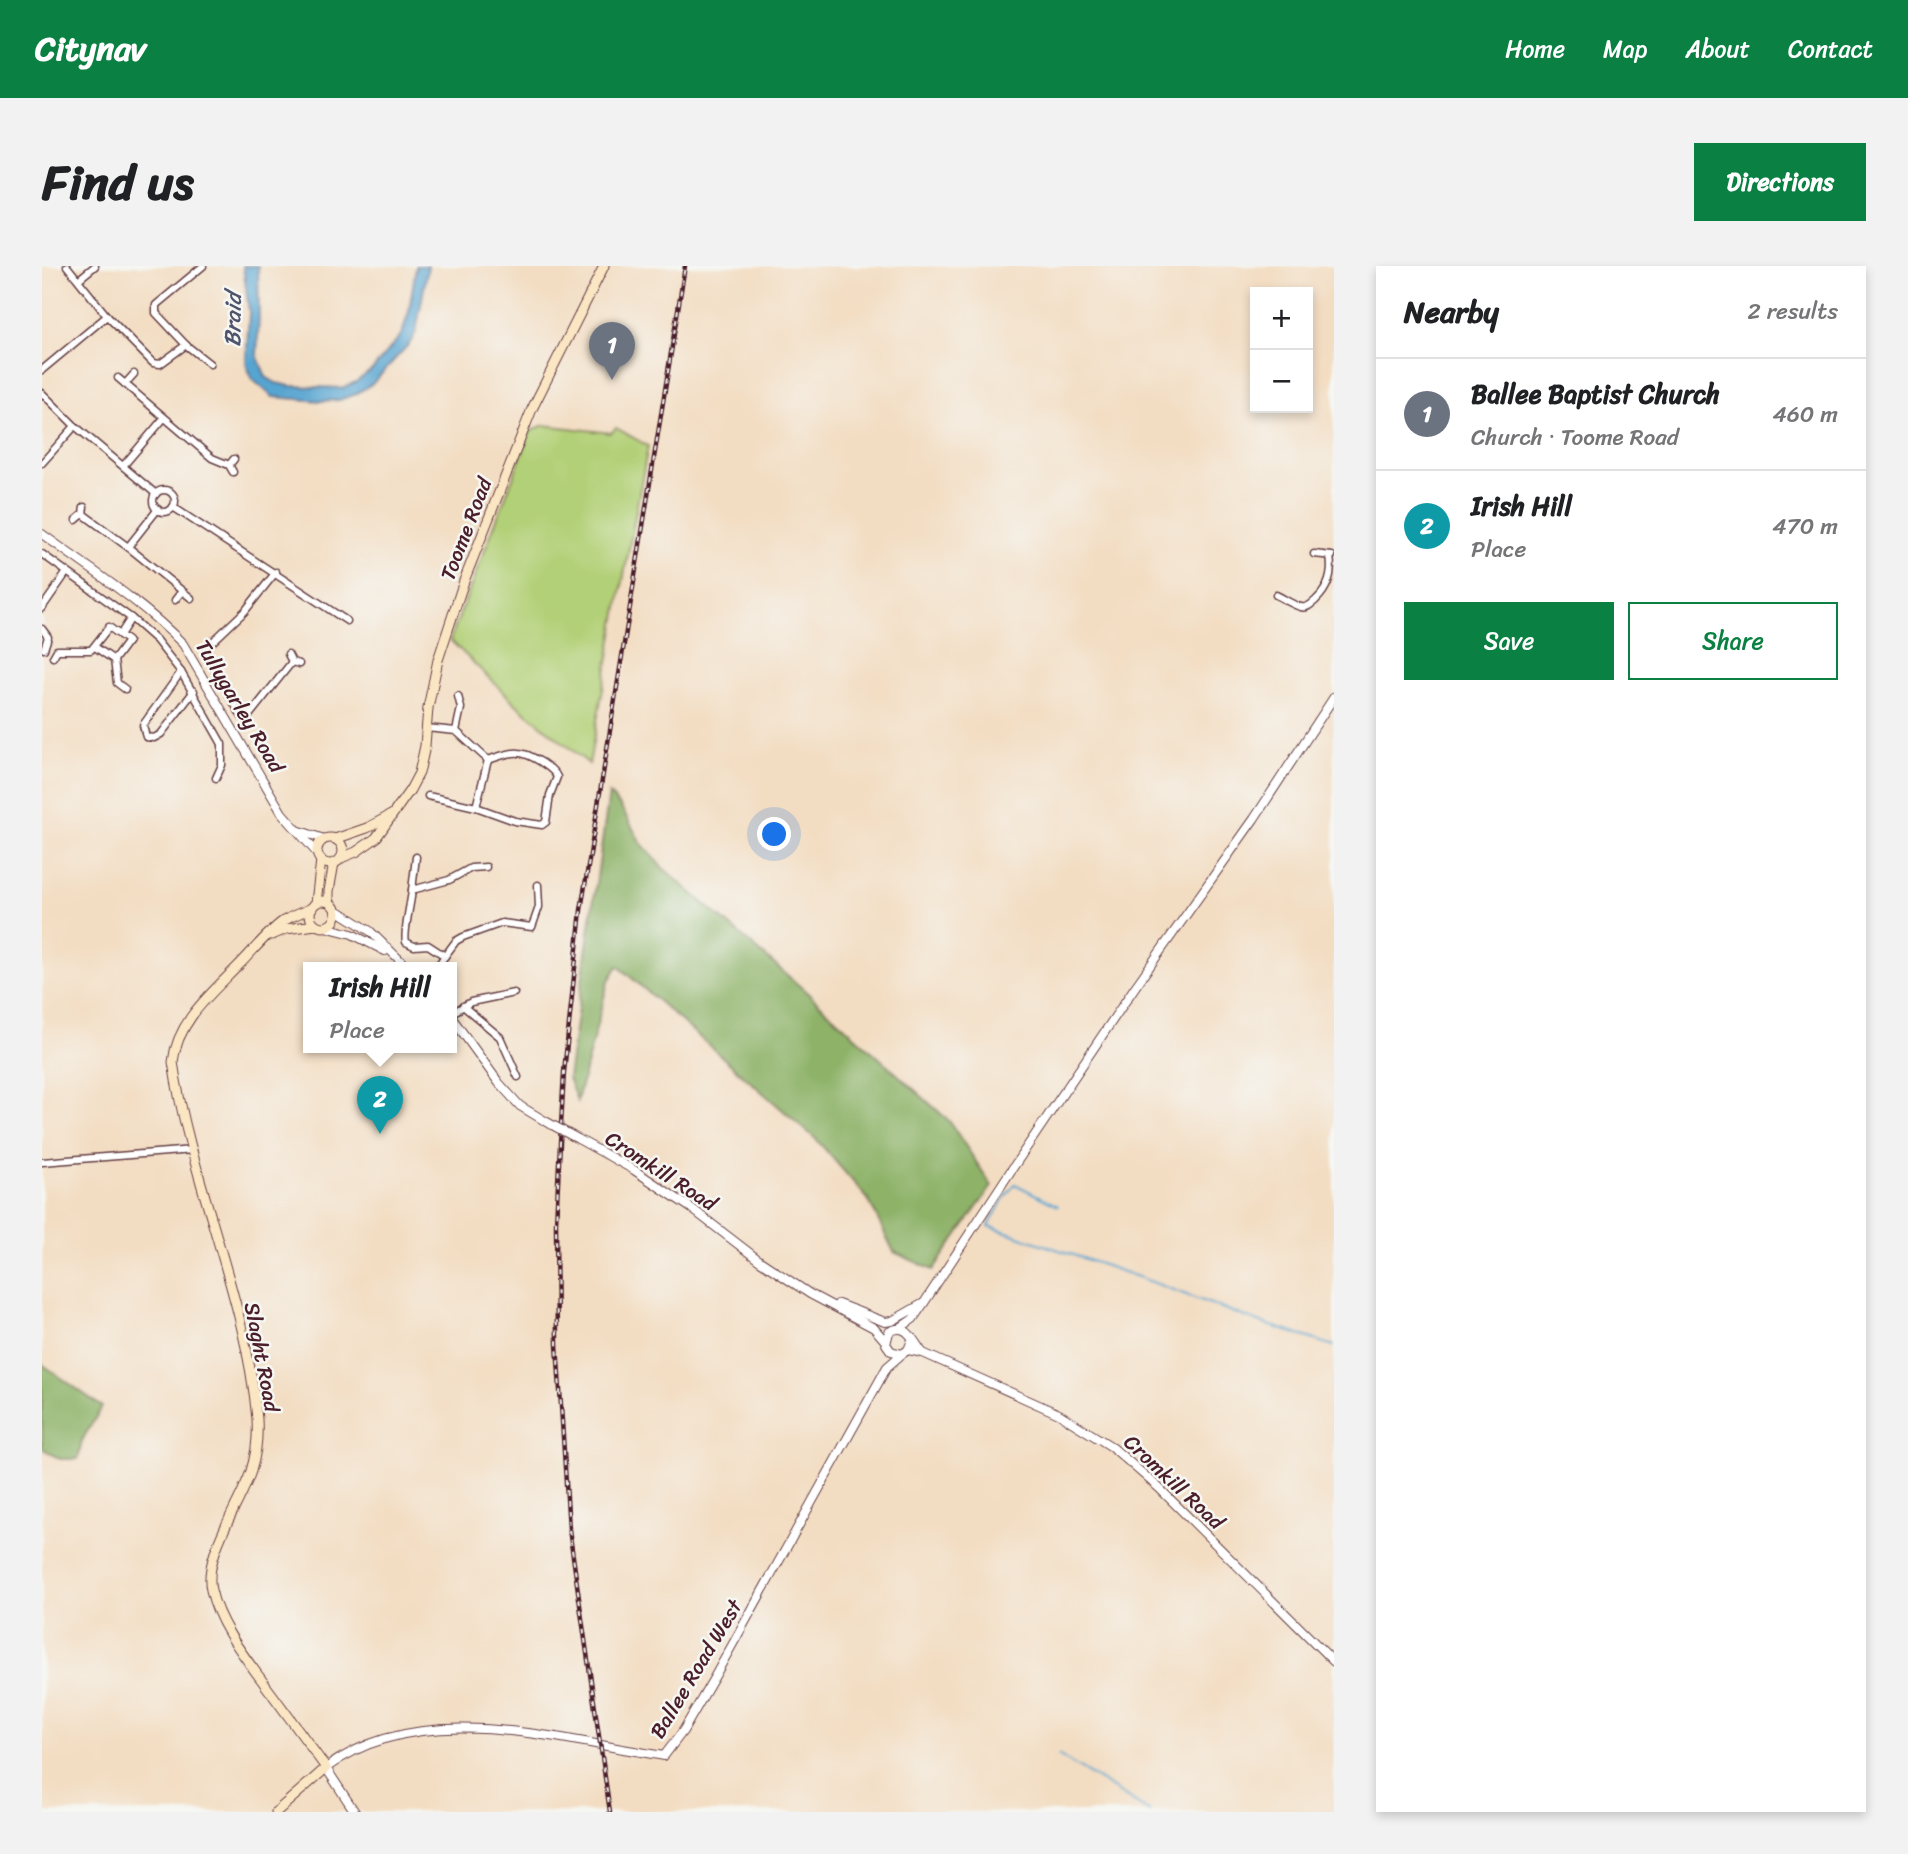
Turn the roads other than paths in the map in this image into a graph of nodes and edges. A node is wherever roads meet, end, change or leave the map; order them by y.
1 (67, 266) edge
2 (95, 266) edge
3 (203, 266) edge
4 (604, 266) edge
5 (79, 278) junction
6 (107, 316) junction
7 (186, 345) junction
8 (211, 352) dead end
9 (42, 370) edge
10 (134, 374) dead end
11 (118, 378) dead end
12 (125, 384) junction
13 (42, 393) edge
14 (164, 418) junction
15 (75, 426) junction
16 (42, 463) edge
17 (124, 465) junction
18 (233, 472) dead end
19 (156, 494) junction
20 (173, 507) junction
21 (158, 509) junction
22 (76, 520) dead end
23 (42, 534) edge
24 (128, 547) junction
25 (1314, 554) dead end
26 (42, 555) edge
27 (1332, 556) edge
28 (67, 572) junction
29 (276, 572) junction
30 (182, 591) junction
31 (1276, 595) dead end
32 (191, 598) dead end
33 (174, 600) dead end
34 (42, 608) edge
35 (131, 618) junction
36 (347, 621) dead end
37 (42, 629) edge
38 (120, 635) junction
39 (95, 647) junction
40 (44, 649) dead end
41 (288, 654) dead end
42 (53, 657) dead end
43 (114, 660) junction
44 (181, 672) junction
45 (125, 689) dead end
46 (194, 691) junction
47 (458, 696) dead end
48 (1334, 697) edge
49 (426, 728) junction
50 (456, 731) junction
51 (488, 760) junction
52 (216, 778) dead end
53 (428, 796) dead end
54 (476, 807) junction
55 (393, 814) junction
56 (297, 830) junction
57 (324, 839) junction
58 (335, 839) junction
59 (319, 856) junction
60 (416, 857) dead end
61 (337, 861) junction
62 (486, 867) dead end
63 (538, 885) dead end
64 (412, 890) junction
65 (314, 906) junction
66 (332, 906) junction
67 (321, 926) junction
68 (264, 939) junction
69 (445, 956) junction
70 (396, 957) junction
71 (401, 962) edge
72 (440, 962) edge
73 (514, 993) dead end
74 (463, 1006) junction
75 (457, 1010) edge
76 (457, 1025) edge
77 (518, 1077) dead end
78 (193, 1150) junction
79 (42, 1162) edge
80 (818, 1299) junction
81 (924, 1303) junction
82 (913, 1319) junction
83 (874, 1328) junction
84 (896, 1329) junction
85 (911, 1337) junction
86 (888, 1346) junction
87 (905, 1352) junction
88 (923, 1353) junction
89 (887, 1367) junction
90 (1334, 1662) edge
91 (326, 1768) junction
92 (276, 1812) edge
93 (355, 1812) edge

1 - 5 street
2 - 5 street
3 - 7 street
4 - 49 main road, Toome Road
5 - 6 street
6 - 7 street
6 - 9 street
7 - 8 street
10 - 12 street
11 - 12 street
12 - 14 street
13 - 15 street
14 - 17 street
14 - 18 street
15 - 16 street
15 - 17 street
17 - 19 street
19 - 20 street
19 - 21 street
20 - 21 street
20 - 29 street
21 - 24 street
22 - 24 street
23 - 56 street, Tullygarley Road
24 - 30 street
25 - 27 street
26 - 28 street
27 - 31 street
28 - 34 street
28 - 35 street
29 - 36 street
29 - 41 street
30 - 32 street
30 - 33 street
35 - 38 street
35 - 44 street
37 - 40 street
38 - 39 street
38 - 43 street
39 - 42 street
39 - 43 street
43 - 45 street
44 - 46 street
44 - 46 street
46 - 52 street
47 - 50 street
48 - 81 street
49 - 50 street
49 - 55 main road, Toome Road
50 - 51 street
51 - 54 street
51 - 54 street
53 - 54 street
55 - 58 main road, Toome Road
55 - 61 main road, Toome Road
56 - 57 street
56 - 59 street, Tullygarley Road
57 - 58 main road
57 - 59 main road
58 - 61 main road
59 - 61 main road
59 - 65 main road
60 - 64 street
61 - 66 main road
62 - 64 street
63 - 69 street
64 - 69 street
65 - 66 main road
65 - 67 main road
65 - 68 main road, Slaght Road
66 - 67 main road
66 - 70 street
67 - 68 main road, Slaght Road
67 - 70 street
68 - 78 main road, Slaght Road
69 - 72 street
70 - 71 street
73 - 74 street
74 - 75 street
74 - 77 street
76 - 80 street, Cromkill Road, bridge
78 - 79 street
78 - 91 main road, Slaght Road
80 - 81 street
80 - 83 street, Cromkill Road
81 - 82 street
82 - 84 street
82 - 85 street
83 - 84 street, Cromkill Road
83 - 86 street, Cromkill Road
84 - 85 street
84 - 86 street
85 - 87 street
85 - 88 street, Cromkill Road
86 - 87 street
86 - 89 street, Ballee Road West
87 - 88 street, Cromkill Road
87 - 89 street, Ballee Road West
88 - 90 street, Cromkill Road
89 - 91 street, Ballee Road West
91 - 92 main road
91 - 93 street, Slaght Road

